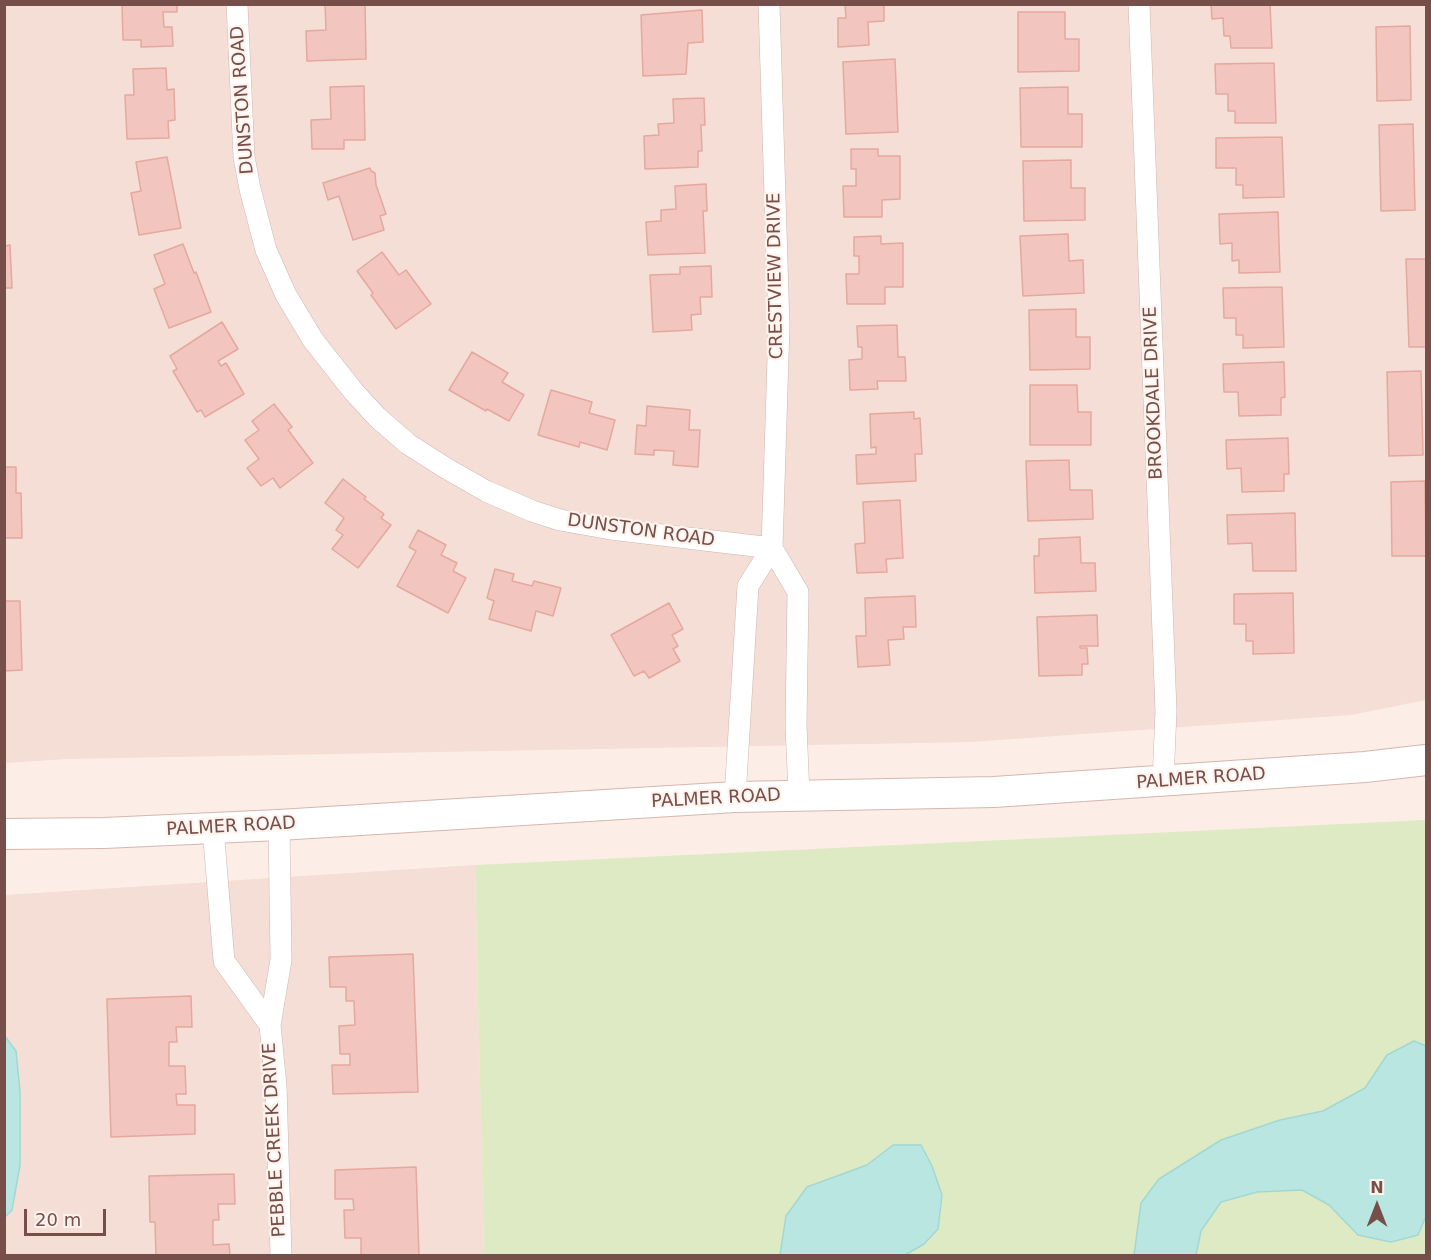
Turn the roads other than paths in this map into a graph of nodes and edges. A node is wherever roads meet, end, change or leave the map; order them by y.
1 (237, 4) edge
2 (769, 4) edge
3 (1139, 4) edge
4 (772, 548) junction
5 (1426, 760) edge
6 (1163, 782) junction
7 (799, 795) junction
8 (735, 797) junction
9 (279, 825) junction
10 (213, 828) junction
11 (4, 834) edge
12 (270, 1025) junction
13 (281, 1256) edge

1 - 4 street, DUNSTON ROAD
2 - 4 street, CRESTVIEW DRIVE
3 - 6 street, BROOKDALE DRIVE
4 - 7 street
4 - 8 street
5 - 6 street, PALMER ROAD
6 - 7 street, PALMER ROAD
7 - 8 street, PALMER ROAD
8 - 9 street, PALMER ROAD
9 - 10 street, PALMER ROAD
9 - 12 street, PEBBLE CREEK DRIVE
10 - 11 street, PALMER ROAD
10 - 12 street, PEBBLE CREEK DRIVE
12 - 13 street, PEBBLE CREEK DRIVE

